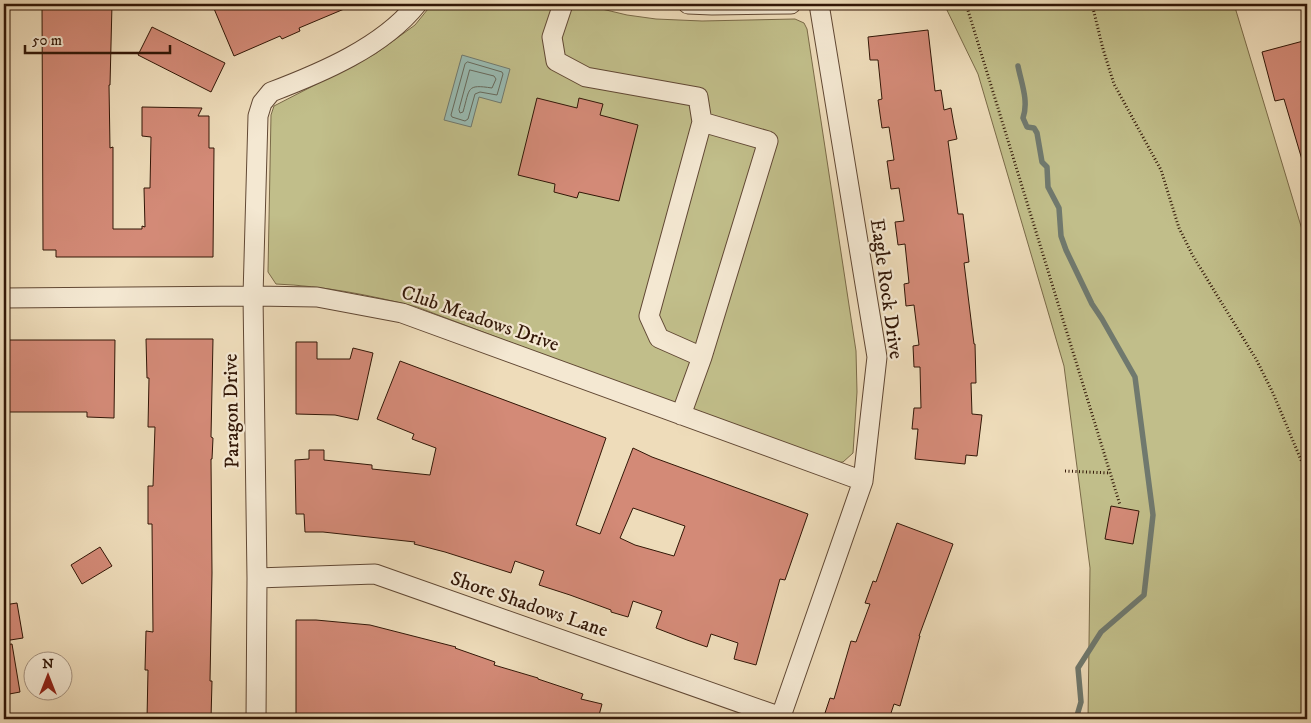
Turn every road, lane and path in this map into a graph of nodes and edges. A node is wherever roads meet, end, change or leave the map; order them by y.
1 (416, 4) edge
2 (563, 4) edge
3 (688, 4) edge
4 (791, 4) edge
5 (819, 4) edge
6 (966, 4) edge
7 (1092, 4) edge
8 (702, 122) junction
9 (253, 296) junction
10 (4, 298) edge
11 (702, 356) junction
12 (681, 415) junction
13 (1307, 468) edge
14 (1066, 471) dead end
15 (1110, 473) junction
16 (863, 481) junction
17 (1120, 505) dead end
18 (256, 578) junction
19 (780, 718) edge
20 (256, 719) edge

1 - 9 street, Paragon Drive
2 - 8 street
3 - 4 street
5 - 16 street, Eagle Rock Drive
6 - 15 path
7 - 13 path
8 - 11 street
8 - 11 street
9 - 10 street, Club Meadows Drive
9 - 12 street, Club Meadows Drive
9 - 18 street, Paragon Drive
11 - 12 street
12 - 16 street, Club Meadows Drive
14 - 15 path
15 - 17 path
16 - 19 street, Eagle Rock Drive
18 - 19 street, Shore Shadows Lane
18 - 20 street, Paragon Drive

